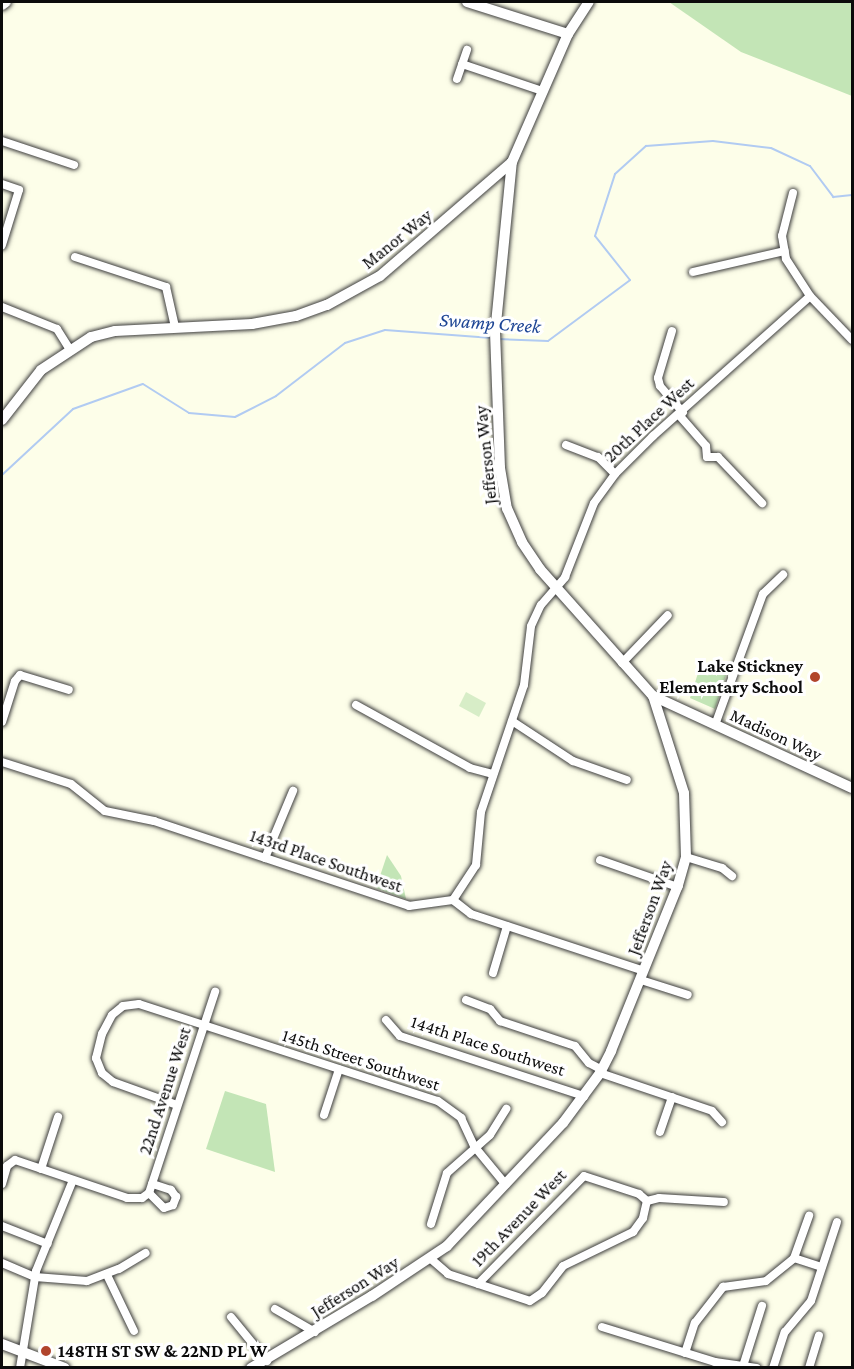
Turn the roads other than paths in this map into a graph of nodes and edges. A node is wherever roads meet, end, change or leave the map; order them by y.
1 (6, 2) edge
2 (467, 2) edge
3 (589, 2) edge
4 (2, 5) edge
5 (568, 34) junction
6 (467, 50) dead end
7 (462, 64) junction
8 (457, 79) dead end
9 (542, 91) junction
10 (2, 141) edge
11 (512, 162) junction
12 (74, 165) dead end
13 (2, 184) edge
14 (793, 193) dead end
15 (2, 245) edge
16 (785, 251) junction
17 (75, 257) dead end
18 (693, 272) dead end
19 (810, 296) junction
20 (2, 307) edge
21 (175, 327) junction
22 (672, 331) dead end
23 (852, 340) edge
24 (69, 348) junction
25 (681, 413) junction
26 (2, 420) edge
27 (566, 445) dead end
28 (615, 474) junction
29 (762, 503) dead end
30 (783, 575) dead end
31 (556, 587) junction
32 (668, 615) dead end
33 (622, 663) junction
34 (69, 690) dead end
35 (653, 696) junction
36 (356, 705) dead end
37 (512, 721) junction
38 (2, 722) edge
39 (715, 725) junction
40 (2, 762) edge
41 (493, 774) junction
42 (627, 780) dead end
43 (852, 789) edge
44 (293, 791) dead end
45 (686, 857) junction
46 (265, 858) junction
47 (600, 860) dead end
48 (732, 876) dead end
49 (678, 887) junction
50 (453, 900) junction
51 (507, 926) junction
52 (493, 973) dead end
53 (642, 975) junction
54 (215, 992) dead end
55 (688, 995) dead end
56 (466, 1000) dead end
57 (386, 1020) dead end
58 (203, 1026) junction
59 (339, 1069) junction
60 (601, 1072) junction
61 (584, 1096) junction
62 (672, 1097) junction
63 (177, 1105) junction
64 (506, 1109) dead end
65 (324, 1115) dead end
66 (58, 1117) dead end
67 (722, 1122) dead end
68 (660, 1132) dead end
69 (474, 1146) junction
70 (41, 1169) junction
71 (73, 1180) junction
72 (2, 1184) edge
73 (152, 1184) junction
74 (506, 1185) junction
75 (146, 1196) junction
76 (647, 1201) junction
77 (724, 1202) dead end
78 (809, 1216) dead end
79 (837, 1222) dead end
80 (430, 1224) dead end
81 (2, 1226) edge
82 (48, 1244) junction
83 (146, 1253) dead end
84 (794, 1258) junction
85 (431, 1259) junction
86 (2, 1263) edge
87 (822, 1267) junction
88 (107, 1275) junction
89 (34, 1278) junction
90 (478, 1284) junction
91 (762, 1306) dead end
92 (275, 1309) dead end
93 (231, 1317) dead end
94 (602, 1327) dead end
95 (134, 1331) dead end
96 (315, 1332) junction
97 (819, 1336) dead end
98 (2, 1344) edge
99 (25, 1352) junction
100 (685, 1353) junction
101 (267, 1360) junction
102 (744, 1363) junction
103 (20, 1368) edge
104 (65, 1368) edge
105 (251, 1368) edge
106 (757, 1368) edge
107 (773, 1368) edge
108 (809, 1368) edge

1 - 4 street
2 - 5 street
3 - 5 street, Manor Way
5 - 9 street, Manor Way
6 - 7 street
7 - 8 street
7 - 9 street
9 - 11 street, Manor Way
10 - 12 street
11 - 21 street, Manor Way
11 - 31 street, Jefferson Way
13 - 15 street
14 - 16 street
16 - 18 street
16 - 19 street
17 - 21 street
19 - 23 street
19 - 25 street, 20th Place West
20 - 24 street
21 - 24 street, Manor Way
22 - 25 street
24 - 26 street, Manor Way
25 - 28 street, 20th Place West
25 - 29 street
27 - 28 street
28 - 31 street, 20th Place West
30 - 39 street
31 - 33 street, Jefferson Way
31 - 37 street, 20th Place West
32 - 33 street
33 - 35 street, Jefferson Way
34 - 38 street
35 - 39 street, Madison Way
35 - 45 street, Jefferson Way
36 - 41 street
37 - 41 street, 20th Place West
37 - 42 street
39 - 43 street, Madison Way
40 - 46 street, 143rd Place Southwest
41 - 50 street, 20th Place West
44 - 46 street
45 - 48 street
45 - 49 street, Jefferson Way
46 - 50 street, 143rd Place Southwest
47 - 49 street
49 - 53 street, Jefferson Way
50 - 51 street
51 - 52 street
51 - 53 street
53 - 55 street
53 - 60 street, Jefferson Way
54 - 58 street, 22nd Avenue West
56 - 60 street
57 - 61 street, 144th Place Southwest
58 - 59 street, 145th Street Southwest
58 - 63 street, 22nd Avenue West
58 - 63 street, 145th Street Southwest
59 - 65 street
59 - 69 street, 145th Street Southwest
60 - 61 street, Jefferson Way
60 - 62 street
61 - 74 street, Jefferson Way
62 - 67 street
62 - 68 street
63 - 73 street, 22nd Avenue West
64 - 69 street
66 - 70 street
69 - 74 street, 145th Street Southwest
69 - 80 street
70 - 71 street
70 - 72 street
71 - 75 street
71 - 82 street
73 - 75 street, 22nd Avenue West
73 - 75 street
74 - 85 street, Jefferson Way
76 - 77 street
76 - 90 street
76 - 90 street, 19th Avenue West
78 - 84 street
79 - 87 street
81 - 82 street
82 - 89 street
83 - 88 street
84 - 87 street
84 - 100 street
85 - 90 street
85 - 96 street, Jefferson Way
86 - 89 street
87 - 107 street
88 - 89 street
88 - 95 street
89 - 99 street
91 - 102 street
92 - 96 street
93 - 101 street
94 - 100 street
96 - 101 street, Jefferson Way
97 - 108 street
98 - 99 street
99 - 103 street
99 - 104 street
100 - 102 street
101 - 105 street, Jefferson Way
102 - 106 street

